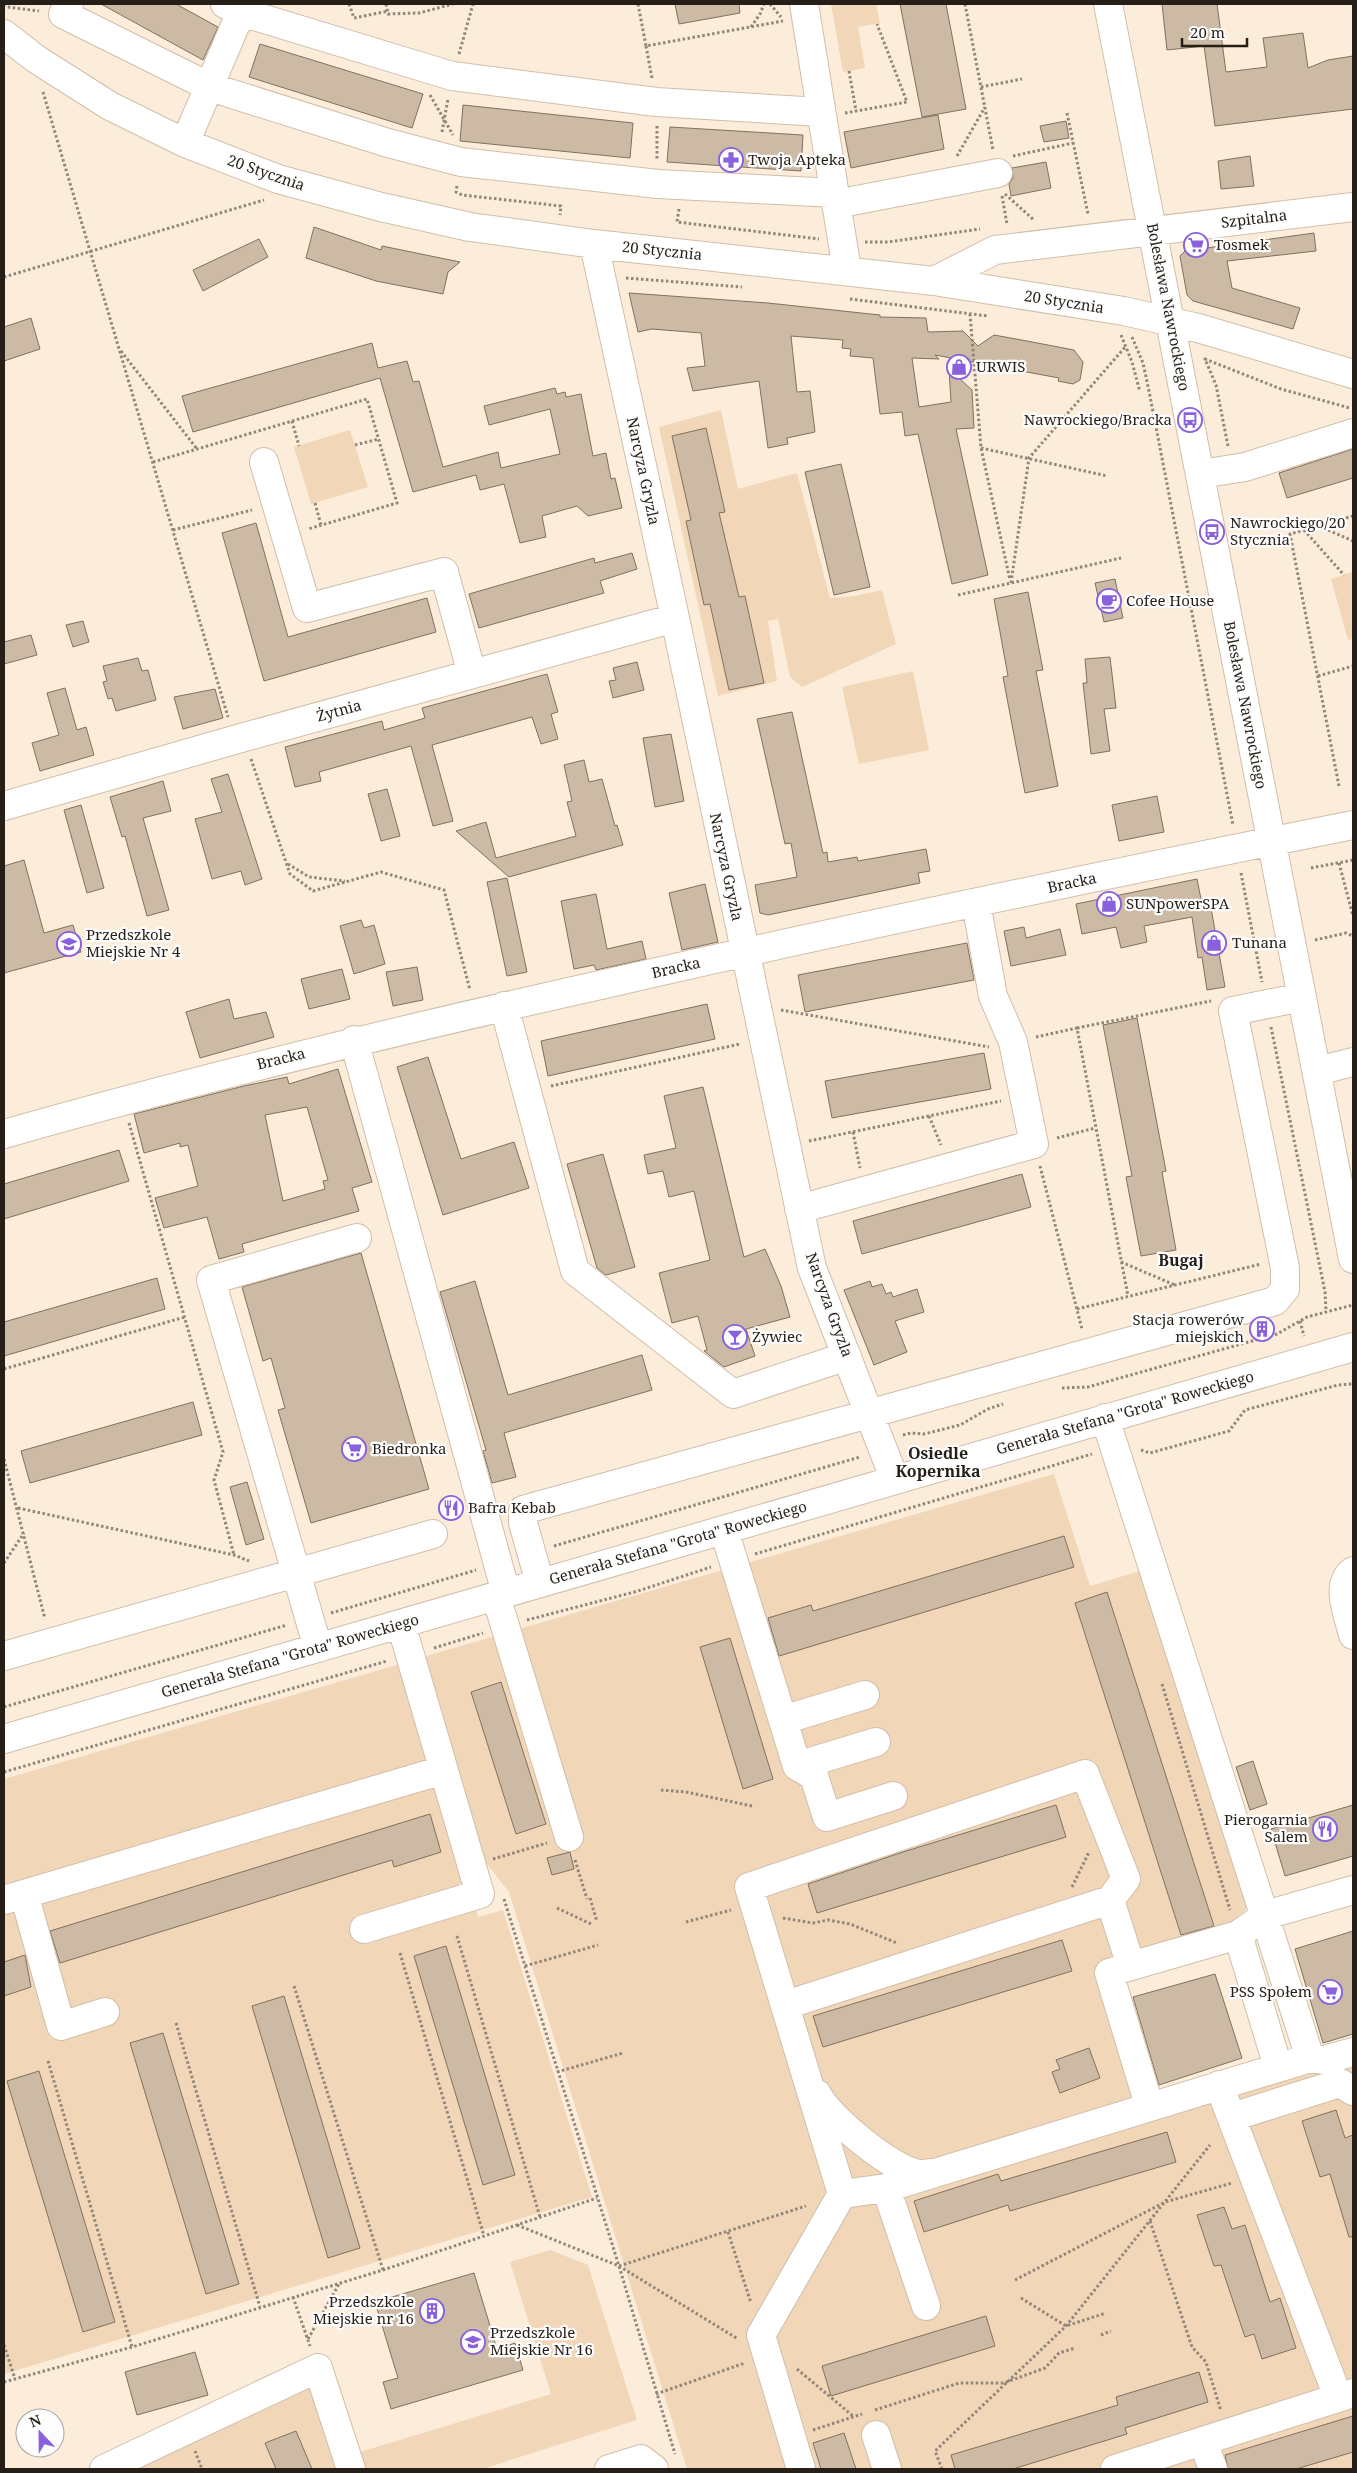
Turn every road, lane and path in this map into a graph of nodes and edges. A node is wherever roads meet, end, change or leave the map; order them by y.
1 (4, 4) edge
2 (349, 4) edge
3 (386, 4) edge
4 (453, 4) edge
5 (473, 4) edge
6 (638, 4) edge
7 (764, 4) edge
8 (770, 4) edge
9 (965, 4) edge
10 (1108, 4) edge
11 (233, 8) edge
12 (66, 9) edge
13 (388, 11) junction
14 (798, 14) edge
15 (876, 24) dead end
16 (751, 27) junction
17 (4, 34) edge
18 (646, 46) junction
19 (849, 72) dead end
20 (452, 76) junction
21 (1022, 79) dead end
22 (41, 85) dead end
23 (210, 87) junction
24 (982, 87) junction
25 (656, 102) junction
26 (985, 106) junction
27 (856, 111) junction
28 (1066, 113) dead end
29 (821, 115) junction
30 (186, 143) junction
31 (1073, 143) junction
32 (438, 156) junction
33 (996, 166) junction
34 (670, 184) junction
35 (941, 184) junction
36 (836, 198) junction
37 (267, 199) dead end
38 (1353, 207) edge
39 (1088, 217) dead end
40 (1037, 222) dead end
41 (1007, 225) dead end
42 (1154, 231) junction
43 (842, 241) junction
44 (594, 244) junction
45 (90, 251) junction
46 (847, 270) junction
47 (4, 277) edge
48 (616, 277) dead end
49 (934, 281) junction
50 (751, 288) dead end
51 (846, 298) dead end
52 (970, 314) junction
53 (989, 316) dead end
54 (1170, 321) junction
55 (1127, 322) junction
56 (1126, 346) junction
57 (119, 349) junction
58 (1353, 374) edge
59 (1140, 392) dead end
60 (1353, 409) edge
61 (292, 421) junction
62 (1353, 433) edge
63 (378, 439) junction
64 (355, 445) dead end
65 (299, 446) dead end
66 (981, 448) junction
67 (197, 449) junction
68 (1029, 458) junction
69 (153, 462) junction
70 (264, 462) dead end
71 (1233, 468) junction
72 (1201, 474) junction
73 (1107, 476) dead end
74 (277, 503) junction
75 (314, 503) dead end
76 (1353, 516) edge
77 (321, 525) junction
78 (1319, 526) junction
79 (173, 530) junction
80 (1304, 530) junction
81 (286, 535) junction
82 (1353, 541) edge
83 (1121, 558) dead end
84 (1344, 575) dead end
85 (1011, 583) junction
86 (958, 595) dead end
87 (675, 618) junction
88 (1353, 666) edge
89 (472, 674) junction
90 (1318, 676) junction
91 (241, 738) junction
92 (1339, 786) dead end
93 (4, 806) edge
94 (1353, 825) edge
95 (1272, 841) junction
96 (1237, 848) junction
97 (1353, 860) edge
98 (1339, 863) junction
99 (287, 864) junction
100 (1311, 868) dead end
101 (348, 882) junction
102 (976, 903) junction
103 (1353, 916) edge
104 (1353, 936) edge
105 (1312, 940) dead end
106 (744, 952) junction
107 (1302, 997) junction
108 (1219, 1000) dead end
109 (1266, 1004) junction
110 (504, 1006) junction
111 (773, 1009) dead end
112 (476, 1012) junction
113 (1077, 1028) junction
114 (354, 1040) junction
115 (747, 1042) dead end
116 (1014, 1046) junction
117 (1353, 1062) edge
118 (1317, 1072) junction
119 (526, 1092) junction
120 (1024, 1096) junction
121 (123, 1100) junction
122 (929, 1116) junction
123 (1096, 1128) junction
124 (852, 1132) junction
125 (4, 1134) edge
126 (808, 1141) dead end
127 (1034, 1144) junction
128 (951, 1168) junction
129 (865, 1191) junction
130 (799, 1209) junction
131 (357, 1238) dead end
132 (1283, 1259) junction
133 (1353, 1259) edge
134 (1121, 1262) junction
135 (1176, 1285) junction
136 (1128, 1296) junction
137 (1353, 1305) edge
138 (1077, 1309) junction
139 (1326, 1311) junction
140 (185, 1317) junction
141 (1353, 1347) edge
142 (1088, 1353) junction
143 (847, 1356) junction
144 (4, 1370) edge
145 (1353, 1384) edge
146 (1054, 1390) dead end
147 (1006, 1403) dead end
148 (870, 1412) junction
149 (1105, 1418) junction
150 (881, 1441) junction
151 (1115, 1448) junction
152 (4, 1459) edge
153 (896, 1480) junction
154 (18, 1508) junction
155 (724, 1530) junction
156 (24, 1533) junction
157 (433, 1534) dead end
158 (532, 1553) junction
159 (234, 1555) junction
160 (733, 1560) junction
161 (4, 1562) edge
162 (251, 1562) dead end
163 (498, 1563) junction
164 (1353, 1572) edge
165 (297, 1575) junction
166 (540, 1583) junction
167 (501, 1594) junction
168 (309, 1619) junction
169 (46, 1622) dead end
170 (401, 1624) junction
171 (506, 1627) junction
172 (1353, 1635) edge
173 (318, 1648) junction
174 (410, 1654) junction
175 (4, 1656) edge
176 (1161, 1679) dead end
177 (865, 1695) dead end
178 (4, 1707) edge
179 (783, 1720) junction
180 (4, 1739) edge
181 (876, 1742) dead end
182 (797, 1766) junction
183 (443, 1770) junction
184 (4, 1772) edge
185 (661, 1790) dead end
186 (893, 1796) dead end
187 (752, 1806) dead end
188 (569, 1837) junction
189 (1090, 1849) dead end
190 (502, 1856) dead end
191 (1353, 1890) edge
192 (502, 1894) dead end
193 (14, 1897) edge
194 (1110, 1900) junction
195 (754, 1904) junction
196 (557, 1908) dead end
197 (1266, 1915) junction
198 (1056, 1918) junction
199 (597, 1922) dead end
200 (686, 1922) dead end
201 (591, 1924) dead end
202 (364, 1928) dead end
203 (1238, 1935) junction
204 (457, 1936) dead end
205 (598, 1945) dead end
206 (400, 1953) dead end
207 (933, 1958) junction
208 (525, 1966) junction
209 (1131, 1966) junction
210 (294, 1986) dead end
211 (786, 2005) junction
212 (105, 2012) dead end
213 (176, 2023) dead end
214 (622, 2052) dead end
215 (1353, 2052) edge
216 (1310, 2058) junction
217 (48, 2062) dead end
218 (803, 2062) junction
219 (1278, 2067) junction
220 (557, 2072) junction
221 (1219, 2085) junction
222 (1353, 2091) edge
223 (1149, 2105) junction
224 (1232, 2117) junction
225 (1210, 2145) dead end
226 (940, 2171) junction
227 (1254, 2176) junction
228 (886, 2188) junction
229 (842, 2194) junction
230 (597, 2198) junction
231 (1165, 2202) junction
232 (540, 2217) junction
233 (1150, 2221) junction
234 (516, 2225) junction
235 (728, 2232) junction
236 (484, 2236) junction
237 (619, 2266) junction
238 (383, 2270) junction
239 (1015, 2280) dead end
240 (339, 2283) junction
241 (293, 2297) junction
242 (1021, 2298) dead end
243 (926, 2306) dead end
244 (260, 2307) junction
245 (1106, 2314) dead end
246 (1066, 2326) junction
247 (1111, 2331) dead end
248 (1101, 2335) dead end
249 (308, 2339) junction
250 (4, 2345) edge
251 (764, 2345) junction
252 (132, 2347) junction
253 (1075, 2348) dead end
254 (793, 2365) dead end
255 (318, 2368) junction
256 (15, 2379) junction
257 (4, 2382) edge
258 (1004, 2383) junction
259 (656, 2394) junction
260 (1346, 2395) edge
261 (853, 2417) junction
262 (876, 2435) dead end
263 (791, 2437) junction
264 (1216, 2437) junction
265 (665, 2464) edge
266 (104, 2469) edge
267 (352, 2469) edge
268 (609, 2469) edge
269 (800, 2469) edge
270 (887, 2469) edge
271 (942, 2469) edge
272 (1115, 2469) edge
273 (1213, 2469) edge

1 - 12 path
2 - 13 path
3 - 13 path
4 - 13 path
5 - 20 path
6 - 18 path
7 - 16 path
8 - 14 path
9 - 24 path
10 - 42 street, Bolesława Nawrockiego
11 - 20 street
11 - 23 street
12 - 23 street
14 - 16 path
14 - 29 street
15 - 27 path
16 - 18 path
17 - 30 street, 20 Stycznia
18 - 25 path
19 - 27 path
20 - 25 street
20 - 32 path
21 - 24 path
22 - 45 path
23 - 30 street
23 - 32 street
24 - 26 path
25 - 29 street
25 - 34 path
26 - 33 path
26 - 35 path
27 - 29 path
28 - 31 path
29 - 36 street
30 - 44 street, 20 Stycznia
31 - 33 path
31 - 39 path
32 - 34 street
33 - 35 street
34 - 36 street
34 - 43 path
35 - 36 street
36 - 43 street
37 - 45 path
38 - 42 street, Szpitalna
40 - 41 path
42 - 49 street, Szpitalna
42 - 54 street, Bolesława Nawrockiego
43 - 46 street
44 - 46 street, 20 Stycznia
44 - 87 street, Narcyza Gryzla
45 - 47 path
45 - 57 path
46 - 49 street, 20 Stycznia
48 - 50 path
49 - 55 street, 20 Stycznia
51 - 52 path
52 - 53 path
52 - 66 path
54 - 55 street, 20 Stycznia
54 - 58 street, 20 Stycznia
54 - 72 street, Bolesława Nawrockiego
55 - 56 path
55 - 96 path
56 - 59 path
56 - 68 path
57 - 67 path
57 - 69 path
60 - 71 path
61 - 63 path
61 - 65 path
61 - 67 path
62 - 71 street
63 - 64 path
63 - 77 path
66 - 68 path
66 - 85 path
67 - 69 path
68 - 73 path
68 - 85 path
69 - 79 path
70 - 74 street
71 - 72 street
72 - 95 street, Bolesława Nawrockiego
74 - 79 path
74 - 81 street
75 - 77 path
76 - 78 path
77 - 81 path
78 - 80 path
78 - 82 path
79 - 91 path
80 - 84 path
80 - 90 path
81 - 89 street
83 - 85 path
85 - 86 path
87 - 89 street, Żytnia
87 - 106 street, Narcyza Gryzla
88 - 90 path
89 - 91 street, Żytnia
90 - 92 path
91 - 93 street, Żytnia
91 - 99 path
94 - 95 street, Bracka
95 - 96 street, Bracka
95 - 107 street, Bolesława Nawrockiego
96 - 102 street, Bracka
96 - 109 path
97 - 98 path
98 - 100 path
98 - 103 path
99 - 101 path
99 - 101 path
101 - 112 path
102 - 106 street, Bracka
102 - 116 street
104 - 105 path
106 - 110 street, Bracka
106 - 130 street, Narcyza Gryzla
107 - 109 street
107 - 118 street, Bolesława Nawrockiego
108 - 113 path
109 - 132 street
109 - 139 path
110 - 112 street, Bracka
110 - 119 street
111 - 116 path
112 - 114 street, Bracka
113 - 116 path
113 - 123 path
114 - 121 street, Bracka
114 - 163 street
115 - 119 path
116 - 120 street
117 - 118 street
118 - 133 street, Bolesława Nawrockiego
119 - 143 street
120 - 122 path
120 - 127 street
121 - 125 street, Bracka
121 - 140 path
122 - 124 path
122 - 128 path
123 - 127 path
123 - 134 path
124 - 126 path
124 - 129 path
127 - 128 street
127 - 138 path
128 - 129 street
129 - 130 street
130 - 143 street, Narcyza Gryzla
131 - 165 street
132 - 135 path
132 - 142 street
134 - 135 path
134 - 136 path
135 - 136 path
136 - 138 path
137 - 139 path
138 - 142 path
139 - 146 path
140 - 144 path
140 - 159 path
141 - 149 street, Generała Stefana "Grota" Roweckiego
142 - 148 street
143 - 148 street, Narcyza Gryzla
145 - 151 path
147 - 150 path
148 - 150 street, Narcyza Gryzla
148 - 158 street
149 - 151 street
149 - 153 street, Generała Stefana "Grota" Roweckiego
150 - 153 street, Narcyza Gryzla
150 - 158 path
151 - 160 path
151 - 197 street
152 - 154 path
153 - 155 street, Generała Stefana "Grota" Roweckiego
154 - 156 path
154 - 159 path
155 - 160 street
155 - 166 street, Generała Stefana "Grota" Roweckiego
156 - 161 path
156 - 169 path
157 - 165 street
158 - 166 street
159 - 162 path
160 - 171 path
160 - 179 street
163 - 167 street
163 - 168 path
164 - 172 street
165 - 168 street
165 - 175 street
166 - 167 street, Generała Stefana "Grota" Roweckiego
167 - 170 street, Generała Stefana "Grota" Roweckiego
167 - 171 street
168 - 173 street
168 - 178 path
170 - 173 street, Generała Stefana "Grota" Roweckiego
170 - 174 street
171 - 174 path
171 - 188 street
173 - 180 street, Generała Stefana "Grota" Roweckiego
174 - 183 street
174 - 184 path
176 - 203 path
177 - 179 street
179 - 182 street
181 - 182 street
182 - 186 street
183 - 193 street
183 - 202 street
185 - 187 path
188 - 190 path
188 - 199 path
189 - 198 path
191 - 197 street
192 - 208 path
193 - 212 street
194 - 195 street
194 - 198 street
194 - 209 street
195 - 200 path
195 - 207 path
195 - 211 street
196 - 201 path
197 - 203 street
197 - 216 street
198 - 207 street
203 - 209 street
203 - 219 street
204 - 232 path
205 - 208 path
206 - 236 path
207 - 211 street
208 - 220 path
209 - 223 street
210 - 238 path
211 - 218 street
213 - 244 path
214 - 220 path
215 - 216 street
216 - 219 street
217 - 252 path
218 - 226 street
218 - 229 street
219 - 221 street
220 - 230 path
221 - 223 street
221 - 224 street
222 - 224 street
223 - 226 street
224 - 227 street
225 - 231 path
226 - 228 street
227 - 231 path
227 - 260 street
228 - 229 street
228 - 243 street
229 - 235 path
229 - 251 street
230 - 232 path
230 - 237 path
231 - 233 path
231 - 239 path
232 - 234 path
233 - 246 path
233 - 264 path
234 - 236 path
234 - 237 path
235 - 237 path
235 - 251 path
236 - 238 path
237 - 251 path
237 - 259 path
238 - 240 path
240 - 241 path
240 - 249 path
241 - 244 path
241 - 249 path
242 - 246 path
244 - 252 path
245 - 246 path
246 - 258 path
247 - 248 path
249 - 255 path
250 - 256 path
251 - 259 path
251 - 263 street
252 - 256 path
253 - 258 path
254 - 261 path
255 - 266 street
255 - 267 street
256 - 257 path
258 - 261 path
258 - 271 path
259 - 265 path
260 - 264 street
261 - 263 path
262 - 270 street
263 - 269 street
264 - 272 street
264 - 273 street
265 - 268 street

